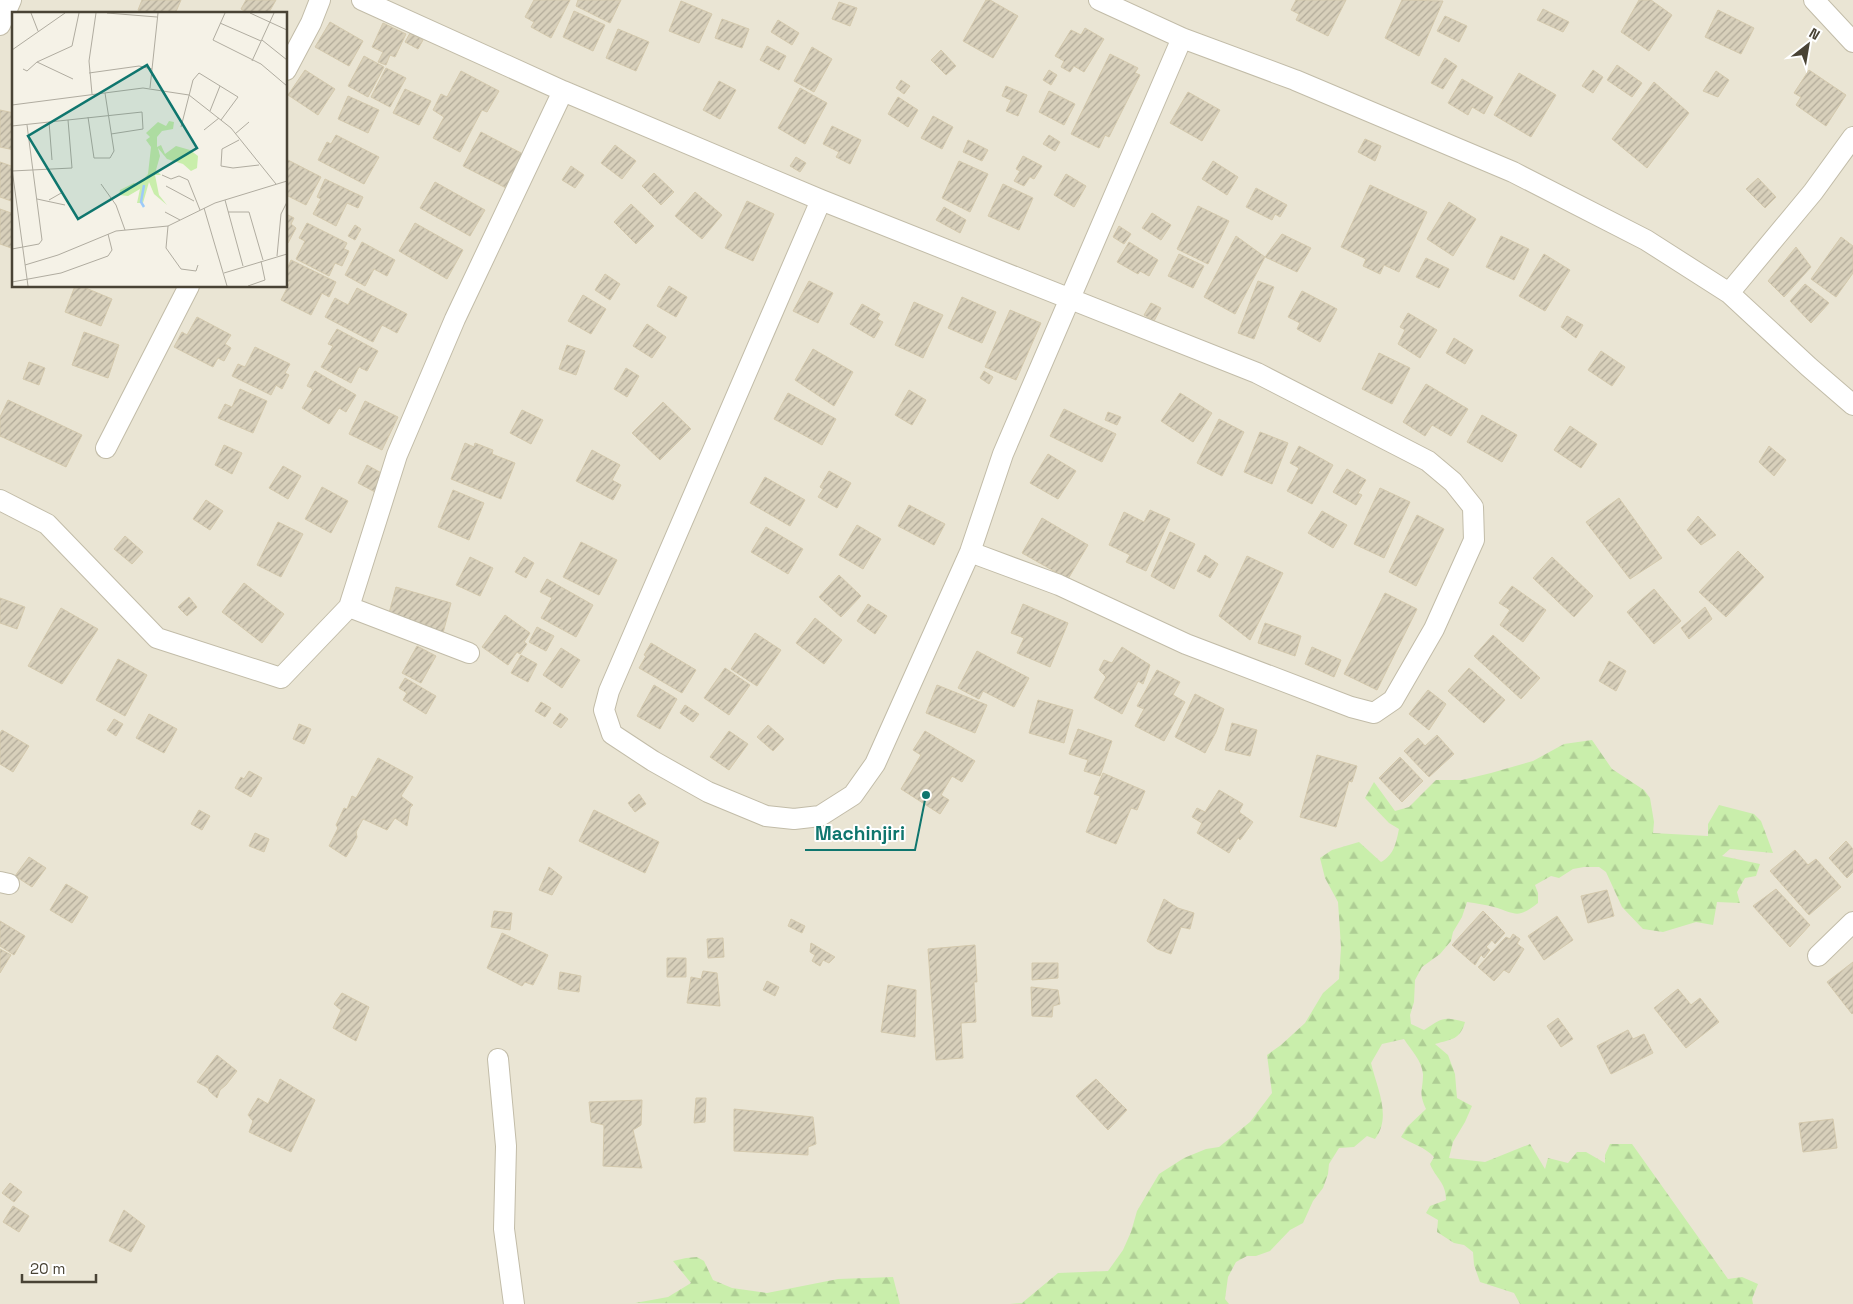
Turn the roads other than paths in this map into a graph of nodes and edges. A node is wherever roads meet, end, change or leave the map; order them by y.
1 (10, 0) edge
2 (320, 0) edge
3 (362, 0) edge
4 (1099, 0) edge
5 (1814, 0) edge
6 (0, 25) edge
7 (1182, 38) junction
8 (1853, 42) edge
9 (288, 66) edge
10 (563, 91) junction
11 (1853, 137) edge
12 (820, 200) junction
13 (189, 288) edge
14 (1729, 293) junction
15 (1070, 298) junction
16 (1853, 405) edge
17 (106, 448) dead end
18 (0, 500) edge
19 (970, 552) junction
20 (349, 607) junction
21 (469, 653) dead end
22 (1853, 922) edge
23 (1818, 956) dead end
24 (498, 1059) dead end
25 (514, 1304) edge

1 - 6 street
2 - 9 street
3 - 10 street
4 - 7 street
5 - 8 street
7 - 14 street
7 - 15 street
10 - 12 street
10 - 20 street
11 - 14 street
12 - 15 street
12 - 19 street
13 - 17 street
14 - 16 street
15 - 19 street
15 - 19 street
18 - 20 street
20 - 21 street
22 - 23 street
24 - 25 street

